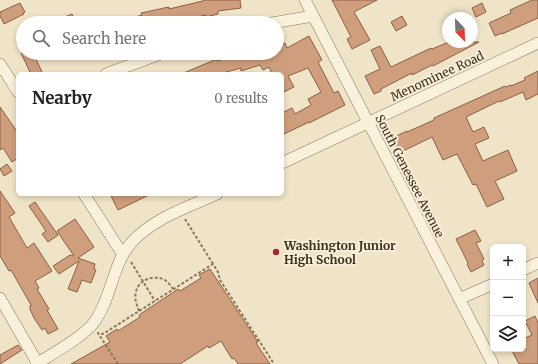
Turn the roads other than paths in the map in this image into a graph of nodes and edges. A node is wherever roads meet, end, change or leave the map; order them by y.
1 (305, 0) edge
2 (313, 16) junction
3 (284, 21) edge
4 (538, 43) edge
5 (143, 60) edge
6 (0, 64) edge
7 (111, 72) edge
8 (16, 89) edge
9 (368, 122) junction
10 (284, 162) edge
11 (85, 196) edge
12 (213, 196) edge
13 (127, 259) junction
14 (538, 263) edge
15 (526, 269) edge
16 (490, 285) edge
17 (0, 298) edge
18 (459, 299) junction
19 (37, 364) edge
20 (493, 364) edge

1 - 2 street, South Genessee Avenue
2 - 3 street
2 - 9 street, South Genessee Avenue
4 - 9 street, Menominee Road
5 - 7 street
6 - 8 street
9 - 10 street, Menominee Road
9 - 18 street, South Genessee Avenue
11 - 13 street
12 - 13 street
13 - 19 street
14 - 15 street
16 - 18 street
17 - 19 street
18 - 20 street, South Genessee Avenue

